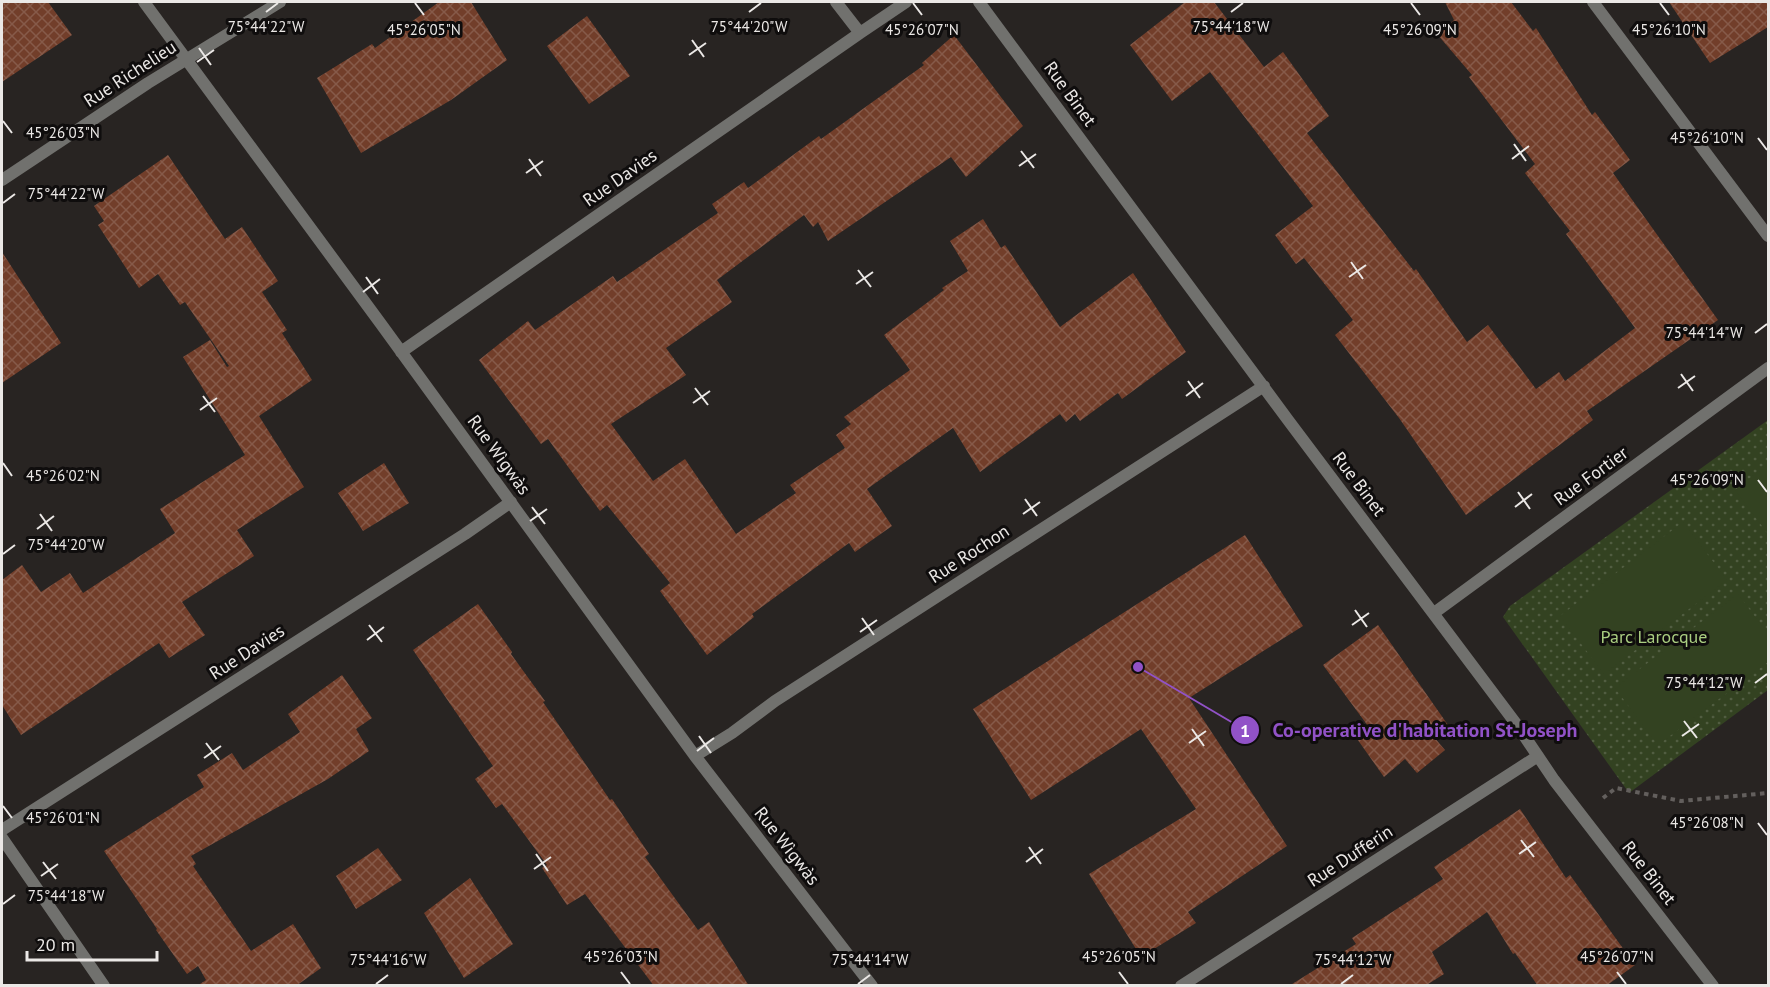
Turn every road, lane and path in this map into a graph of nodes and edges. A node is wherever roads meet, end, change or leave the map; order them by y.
1 (144, 2) edge
2 (280, 2) edge
3 (836, 2) edge
4 (906, 2) edge
5 (979, 2) edge
6 (1593, 2) edge
7 (860, 33) junction
8 (186, 59) junction
9 (2, 180) edge
10 (1768, 236) edge
11 (401, 352) junction
12 (1768, 369) edge
13 (1264, 386) junction
14 (511, 502) junction
15 (1434, 613) junction
16 (695, 756) junction
17 (1538, 756) junction
18 (1768, 793) edge
19 (1581, 813) junction
20 (2, 830) edge
21 (2, 838) edge
22 (104, 986) edge
23 (872, 986) edge
24 (1181, 986) edge
25 (1713, 986) edge

1 - 8 street, Rue Wìgwàs
2 - 8 street, Rue Richelieu
3 - 7 street
4 - 7 street
5 - 13 street, Rue Binet
6 - 10 street
7 - 11 street, Rue Davies
8 - 9 street, Rue Richelieu
8 - 11 street, Rue Wìgwàs
11 - 14 street, Rue Wìgwàs
12 - 15 street, Rue Fortier
13 - 15 street, Rue Binet
13 - 16 street, Rue Rochon
14 - 16 street, Rue Wìgwàs
14 - 20 street, Rue Davies
15 - 17 street, Rue Binet
16 - 23 street, Rue Wìgwàs
17 - 19 street, Rue Binet
17 - 24 street, Rue Dufferin
18 - 19 path
19 - 25 street, Rue Binet
21 - 22 street

